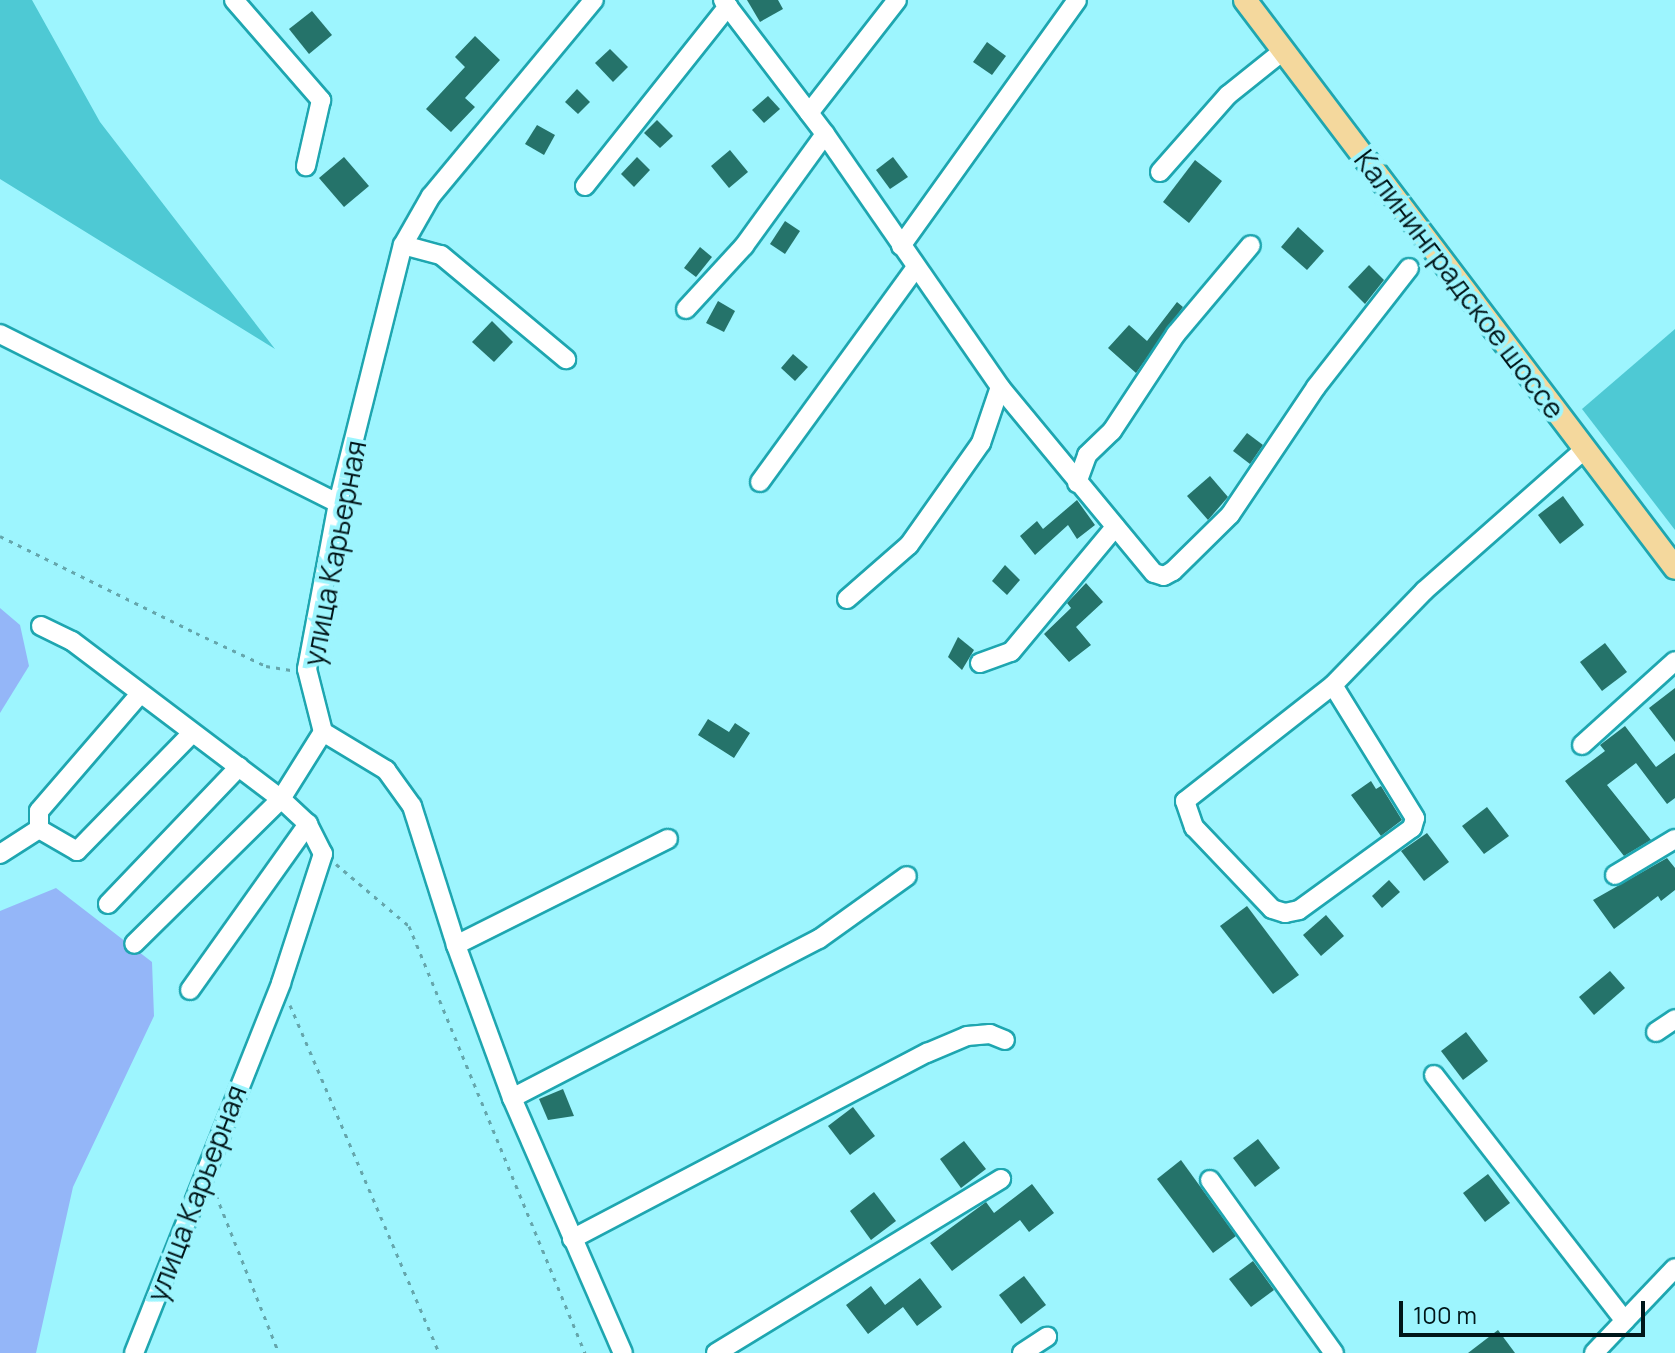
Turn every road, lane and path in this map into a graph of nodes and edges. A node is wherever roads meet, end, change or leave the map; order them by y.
1 (234, 0) edge
2 (594, 0) edge
3 (897, 0) edge
4 (1077, 0) edge
5 (1245, 0) edge
6 (725, 3) edge
7 (1283, 51) junction
8 (809, 113) junction
9 (825, 134) junction
10 (306, 166) dead end
11 (1160, 172) dead end
12 (585, 186) dead end
13 (403, 245) junction
14 (1251, 245) dead end
15 (901, 246) junction
16 (1409, 268) dead end
17 (915, 269) junction
18 (686, 309) dead end
19 (0, 334) edge
20 (566, 359) dead end
21 (1000, 387) junction
22 (1585, 449) junction
23 (760, 482) dead end
24 (1077, 483) junction
25 (338, 503) junction
26 (1115, 527) junction
27 (0, 536) edge
28 (1675, 568) edge
29 (847, 599) dead end
30 (41, 626) dead end
31 (1675, 661) edge
32 (980, 663) dead end
33 (307, 669) junction
34 (1333, 685) junction
35 (139, 695) junction
36 (323, 732) junction
37 (191, 734) junction
38 (1582, 745) dead end
39 (239, 767) junction
40 (281, 799) junction
41 (308, 824) junction
42 (39, 829) junction
43 (668, 839) dead end
44 (1675, 839) edge
45 (0, 854) edge
46 (323, 854) junction
47 (1615, 875) dead end
48 (907, 876) dead end
49 (108, 904) dead end
50 (134, 944) dead end
51 (456, 945) junction
52 (281, 983) junction
53 (190, 990) dead end
54 (1675, 1019) edge
55 (1656, 1032) dead end
56 (1005, 1040) dead end
57 (1434, 1075) dead end
58 (512, 1098) junction
59 (1001, 1179) dead end
60 (1210, 1180) dead end
61 (216, 1194) dead end
62 (572, 1239) junction
63 (1675, 1268) edge
64 (1625, 1321) junction
65 (1047, 1337) dead end
66 (134, 1353) edge
67 (279, 1353) edge
68 (439, 1353) edge
69 (585, 1353) edge
70 (623, 1353) edge
71 (716, 1353) edge
72 (1022, 1353) edge
73 (1334, 1353) edge
74 (1594, 1353) edge

1 - 10 street
2 - 13 street, улица Карьерная
3 - 8 street
4 - 15 street
5 - 7 main road, Калининградское шоссе
6 - 8 street
6 - 12 street
7 - 11 street
7 - 22 main road, Калининградское шоссе
8 - 9 street
9 - 15 street
9 - 18 street
13 - 20 street
13 - 25 street, улица Карьерная
14 - 24 street
15 - 17 street
16 - 26 street
17 - 21 street
17 - 23 street
19 - 25 street
21 - 24 street
21 - 29 street
22 - 28 main road, Калининградское шоссе
22 - 34 street
24 - 26 street
25 - 33 street, улица Карьерная
26 - 32 street
27 - 33 path
30 - 35 street
31 - 38 street
33 - 36 street, улица Карьерная
34 - 34 street
35 - 37 street
35 - 42 street
36 - 40 street
36 - 51 street
37 - 39 street
37 - 42 street
39 - 40 street
39 - 49 street
40 - 41 street
40 - 50 street
41 - 46 street
41 - 53 street
42 - 45 street
43 - 51 street
44 - 47 street
46 - 52 street, улица Карьерная
46 - 69 path
48 - 58 street
51 - 58 street
52 - 66 street, улица Карьерная
52 - 68 path
54 - 55 street
56 - 62 street
57 - 64 street
58 - 62 street
59 - 71 street
60 - 73 street
61 - 67 path
62 - 70 street
63 - 64 street
64 - 74 street
65 - 72 street

